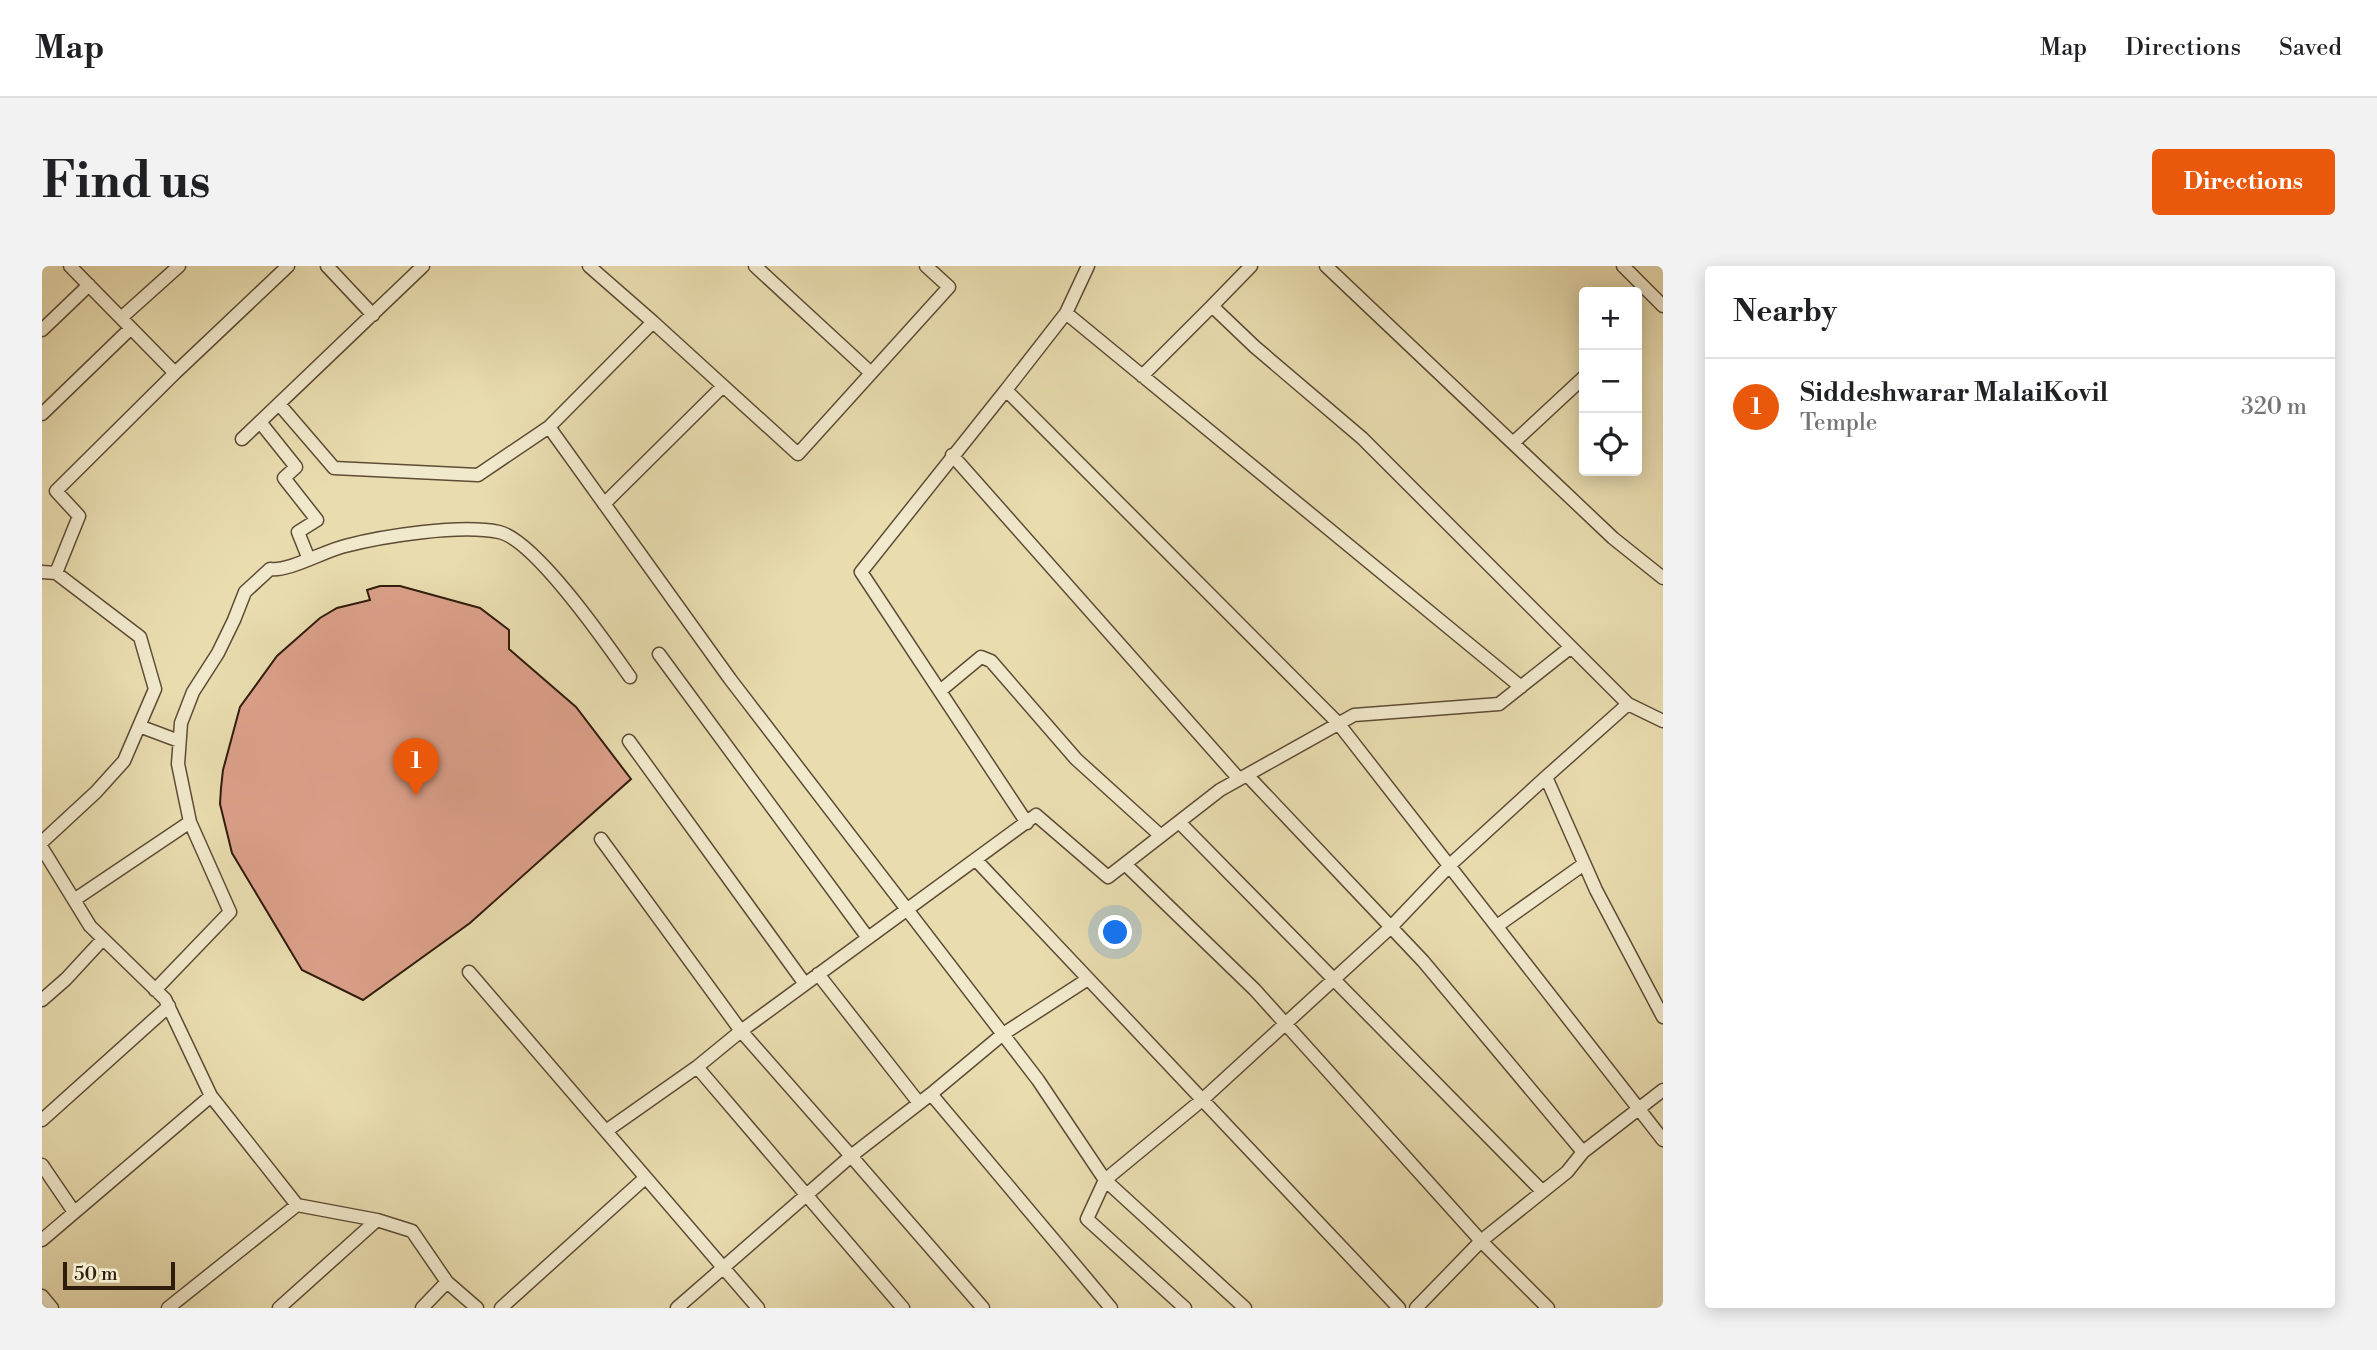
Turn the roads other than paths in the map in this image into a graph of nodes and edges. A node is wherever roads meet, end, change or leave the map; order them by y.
1 (70, 266) edge
2 (179, 266) edge
3 (288, 266) edge
4 (327, 266) edge
5 (424, 266) edge
6 (589, 266) edge
7 (755, 266) edge
8 (926, 266) edge
9 (1088, 266) edge
10 (1251, 266) edge
11 (1326, 266) edge
12 (1623, 266) edge
13 (89, 285) junction
14 (1212, 306) junction
15 (1663, 306) edge
16 (1066, 313) junction
17 (373, 315) junction
18 (121, 318) junction
19 (653, 321) junction
20 (131, 328) junction
21 (42, 330) edge
22 (175, 373) junction
23 (871, 373) junction
24 (1142, 376) junction
25 (1579, 382) edge
26 (723, 386) junction
27 (1006, 390) junction
28 (279, 404) junction
29 (42, 414) edge
30 (260, 422) junction
31 (549, 427) junction
32 (242, 439) dead end
33 (1513, 443) junction
34 (952, 455) junction
35 (604, 504) junction
36 (308, 557) junction
37 (42, 572) edge
38 (56, 573) junction
39 (1663, 578) edge
40 (1570, 647) junction
41 (659, 654) dead end
42 (630, 677) dead end
43 (1521, 687) junction
44 (940, 691) junction
45 (1628, 704) junction
46 (1663, 721) edge
47 (1339, 723) junction
48 (139, 726) junction
49 (179, 741) junction
50 (629, 741) dead end
51 (1243, 777) junction
52 (1546, 778) junction
53 (190, 822) junction
54 (1179, 822) junction
55 (1027, 823) junction
56 (1161, 836) junction
57 (601, 839) dead end
58 (42, 842) edge
59 (42, 848) edge
60 (976, 860) junction
61 (1125, 864) junction
62 (1584, 864) junction
63 (1450, 865) junction
64 (74, 901) junction
65 (907, 910) junction
66 (1497, 926) junction
67 (1391, 927) junction
68 (868, 938) junction
69 (103, 939) junction
70 (469, 972) dead end
71 (818, 974) junction
72 (1333, 978) junction
73 (1088, 979) junction
74 (805, 984) junction
75 (155, 990) junction
76 (42, 1000) edge
77 (169, 1006) junction
78 (1663, 1017) edge
79 (1284, 1022) junction
80 (741, 1031) junction
81 (1003, 1034) junction
82 (697, 1067) junction
83 (1663, 1090) edge
84 (931, 1094) junction
85 (211, 1096) junction
86 (1202, 1100) junction
87 (919, 1103) junction
88 (1641, 1108) junction
89 (42, 1120) edge
90 (606, 1131) junction
91 (1663, 1140) edge
92 (1583, 1152) junction
93 (851, 1156) junction
94 (42, 1165) edge
95 (645, 1178) junction
96 (1105, 1180) junction
97 (1541, 1190) junction
98 (808, 1197) junction
99 (297, 1205) junction
100 (74, 1212) junction
101 (377, 1220) junction
102 (42, 1240) edge
103 (1481, 1241) junction
104 (724, 1268) junction
105 (447, 1282) junction
106 (42, 1296) edge
107 (52, 1308) edge
108 (169, 1308) edge
109 (279, 1308) edge
110 (422, 1308) edge
111 (477, 1308) edge
112 (501, 1308) edge
113 (677, 1308) edge
114 (758, 1308) edge
115 (903, 1308) edge
116 (983, 1308) edge
117 (1111, 1308) edge
118 (1185, 1308) edge
119 (1245, 1308) edge
120 (1399, 1308) edge
121 (1416, 1308) edge
122 (1548, 1308) edge

1 - 13 street
2 - 18 street
3 - 22 street
4 - 17 street
5 - 17 street
6 - 19 street
7 - 23 street
8 - 23 street
9 - 16 street
10 - 14 street
11 - 33 street
12 - 15 street
13 - 18 street
13 - 21 street
14 - 24 street
14 - 40 street
16 - 24 street
16 - 27 street
17 - 28 street
18 - 20 street
19 - 26 street
19 - 31 street
20 - 22 street
20 - 29 street
22 - 38 street
23 - 26 street
24 - 43 street
25 - 33 street
26 - 35 street
27 - 34 street
27 - 47 street
28 - 30 street
28 - 31 street
30 - 32 street
30 - 36 street
31 - 35 street
33 - 39 street
34 - 44 street
34 - 51 street
35 - 65 street
36 - 42 street
36 - 49 street
37 - 38 street
38 - 48 street
40 - 43 street
40 - 45 street
41 - 68 street
43 - 47 street
44 - 55 street
44 - 56 street
45 - 46 street
45 - 52 street
47 - 51 street
47 - 63 street
48 - 49 street
48 - 58 street
49 - 53 street
50 - 74 street
51 - 54 street
51 - 67 street
52 - 62 street
52 - 63 street
53 - 64 street
53 - 75 street
54 - 56 street
54 - 72 street
55 - 60 street
55 - 61 street
56 - 61 street
57 - 80 street
59 - 64 street
60 - 65 street
60 - 73 street
61 - 79 street
62 - 66 street
62 - 78 street
63 - 66 street
63 - 67 street
64 - 69 street
65 - 68 street
65 - 81 street
66 - 88 street
67 - 72 street
67 - 92 street
68 - 71 street
69 - 75 street
69 - 76 street
70 - 90 street
71 - 74 street
71 - 87 street
72 - 79 street
72 - 97 street
73 - 81 street
73 - 86 street
74 - 80 street
75 - 77 street
77 - 85 street
77 - 89 street
79 - 86 street
79 - 103 street
80 - 82 street
80 - 93 street
81 - 84 street
81 - 96 street
82 - 90 street
82 - 98 street
83 - 88 street
84 - 87 street
84 - 117 street
85 - 99 street
85 - 100 street
86 - 96 street
86 - 120 street
87 - 93 street
88 - 91 street
88 - 92 street
90 - 95 street
92 - 97 street
93 - 98 street
93 - 116 street
94 - 100 street
95 - 104 street
95 - 112 street
96 - 118 street
96 - 119 street
97 - 103 street
98 - 104 street
98 - 115 street
99 - 101 street
99 - 108 street
100 - 102 street
101 - 105 street
101 - 109 street
103 - 121 street
103 - 122 street
104 - 113 street
104 - 114 street
105 - 110 street
105 - 111 street
106 - 107 street

